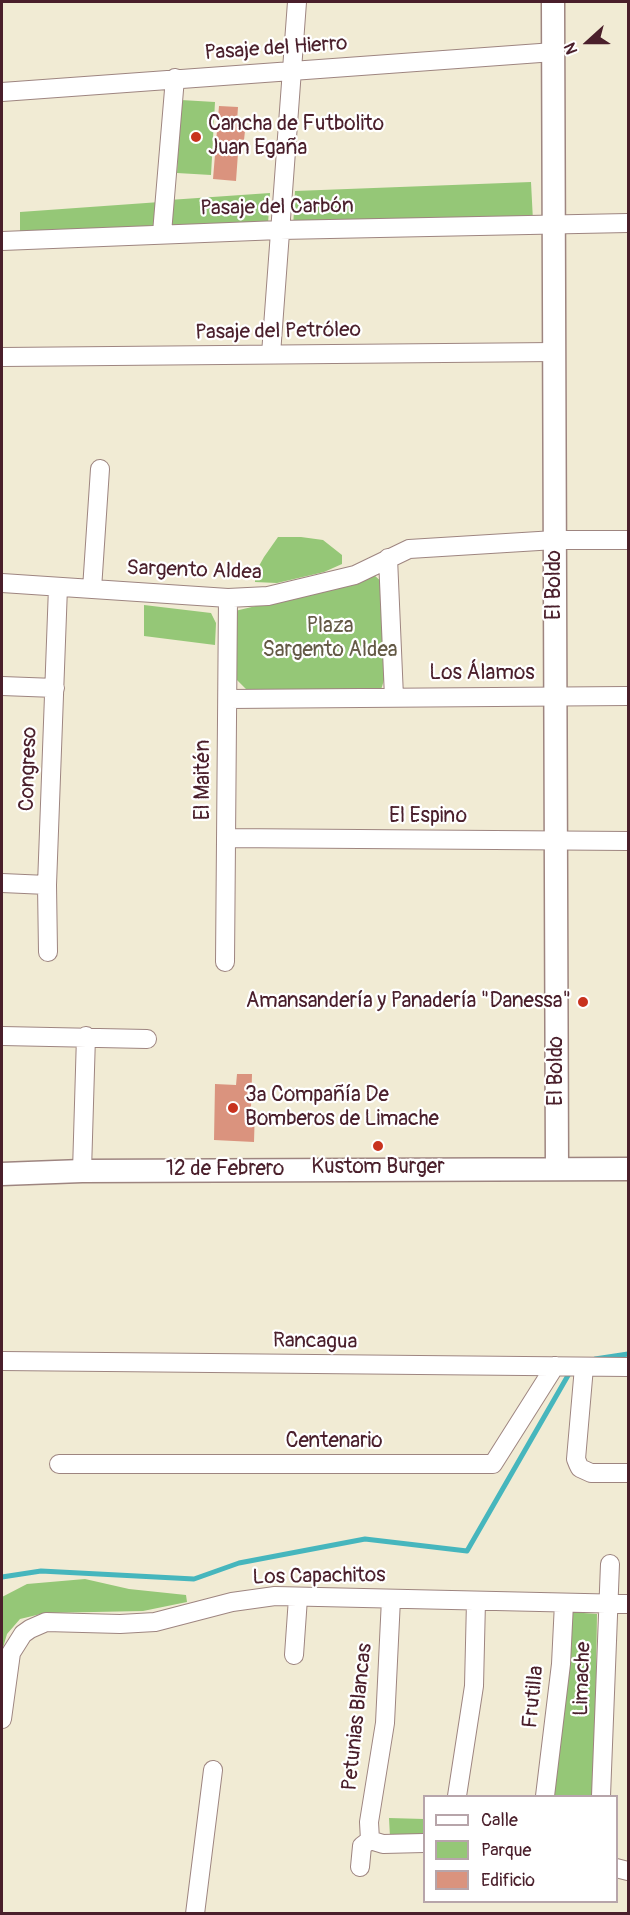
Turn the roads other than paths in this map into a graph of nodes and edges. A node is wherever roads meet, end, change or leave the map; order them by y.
1 (297, 2) edge
2 (553, 2) edge
3 (554, 52) junction
4 (293, 70) junction
5 (175, 78) junction
6 (2, 92) edge
7 (628, 223) edge
8 (554, 225) junction
9 (280, 230) junction
10 (162, 233) junction
11 (2, 241) edge
12 (555, 352) junction
13 (271, 354) junction
14 (2, 357) edge
15 (100, 469) dead end
16 (555, 540) junction
17 (628, 540) edge
18 (388, 558) junction
19 (2, 583) edge
20 (58, 587) junction
21 (92, 589) junction
22 (228, 598) junction
23 (2, 686) edge
24 (55, 688) junction
25 (556, 696) junction
26 (628, 696) edge
27 (394, 698) junction
28 (228, 699) junction
29 (226, 838) junction
30 (556, 840) junction
31 (628, 841) edge
32 (2, 883) edge
33 (47, 885) junction
34 (48, 952) dead end
35 (225, 962) dead end
36 (2, 1036) edge
37 (86, 1036) junction
38 (147, 1039) dead end
39 (557, 1169) junction
40 (628, 1169) edge
41 (82, 1171) junction
42 (2, 1174) edge
43 (2, 1361) edge
44 (571, 1367) junction
45 (628, 1367) edge
46 (59, 1464) dead end
47 (628, 1473) edge
48 (610, 1564) dead end
49 (298, 1598) junction
50 (391, 1599) junction
51 (476, 1601) junction
52 (564, 1603) junction
53 (608, 1603) junction
54 (628, 1604) edge
55 (294, 1655) dead end
56 (2, 1719) edge
57 (213, 1770) dead end
58 (458, 1795) edge
59 (545, 1795) edge
60 (601, 1795) edge
61 (370, 1840) junction
62 (423, 1843) edge
63 (360, 1867) dead end
64 (195, 1914) edge

1 - 4 street
2 - 3 street, El Boldo
3 - 4 street, Pasaje del Hierro
3 - 8 street, El Boldo
4 - 5 street, Pasaje del Hierro
4 - 9 street
5 - 6 street, Pasaje del Hierro
5 - 10 street
7 - 8 street, Pasaje del Carbón
8 - 9 street, Pasaje del Carbón
8 - 12 street, El Boldo
9 - 10 street, Pasaje del Carbón
9 - 13 street
10 - 11 street, Pasaje del Carbón
12 - 13 street, Pasaje del Petróleo
12 - 16 street, El Boldo
13 - 14 street, Pasaje del Petróleo
15 - 21 street
16 - 17 street, Sargento Aldea
16 - 18 street, Sargento Aldea
16 - 25 street, El Boldo
18 - 22 street, Sargento Aldea
18 - 27 street
19 - 20 street, Sargento Aldea
20 - 21 street, Sargento Aldea
20 - 24 street, Congreso
21 - 22 street, Sargento Aldea
22 - 28 street, El Maitén
23 - 24 street
24 - 33 street, Congreso
25 - 26 street, Los Álamos
25 - 27 street, Los Álamos
25 - 30 street, El Boldo
27 - 28 street, Los Álamos
28 - 29 street, El Maitén
29 - 30 street, El Espino
29 - 35 street, El Maitén
30 - 31 street, El Espino
30 - 39 street, El Boldo
32 - 33 street
33 - 34 street, Congreso
36 - 37 street
37 - 38 street
37 - 41 street
39 - 40 street, 12 de Febrero
39 - 41 street, 12 de Febrero
41 - 42 street, 12 de Febrero
43 - 44 street, Rancagua
44 - 45 street, Rancagua
44 - 46 street, Centenario
44 - 47 street
48 - 53 street, Limache
49 - 50 street, Los Capachitos
49 - 55 street
49 - 56 street, Los Capachitos
50 - 51 street, Los Capachitos
50 - 61 street, Petunias Blancas
51 - 52 street, Los Capachitos
51 - 58 street
52 - 53 street, Los Capachitos
52 - 59 street, Frutilla
53 - 54 street, Los Capachitos
53 - 60 street, Limache
57 - 64 street
61 - 62 street
61 - 63 street, Petunias Blancas

